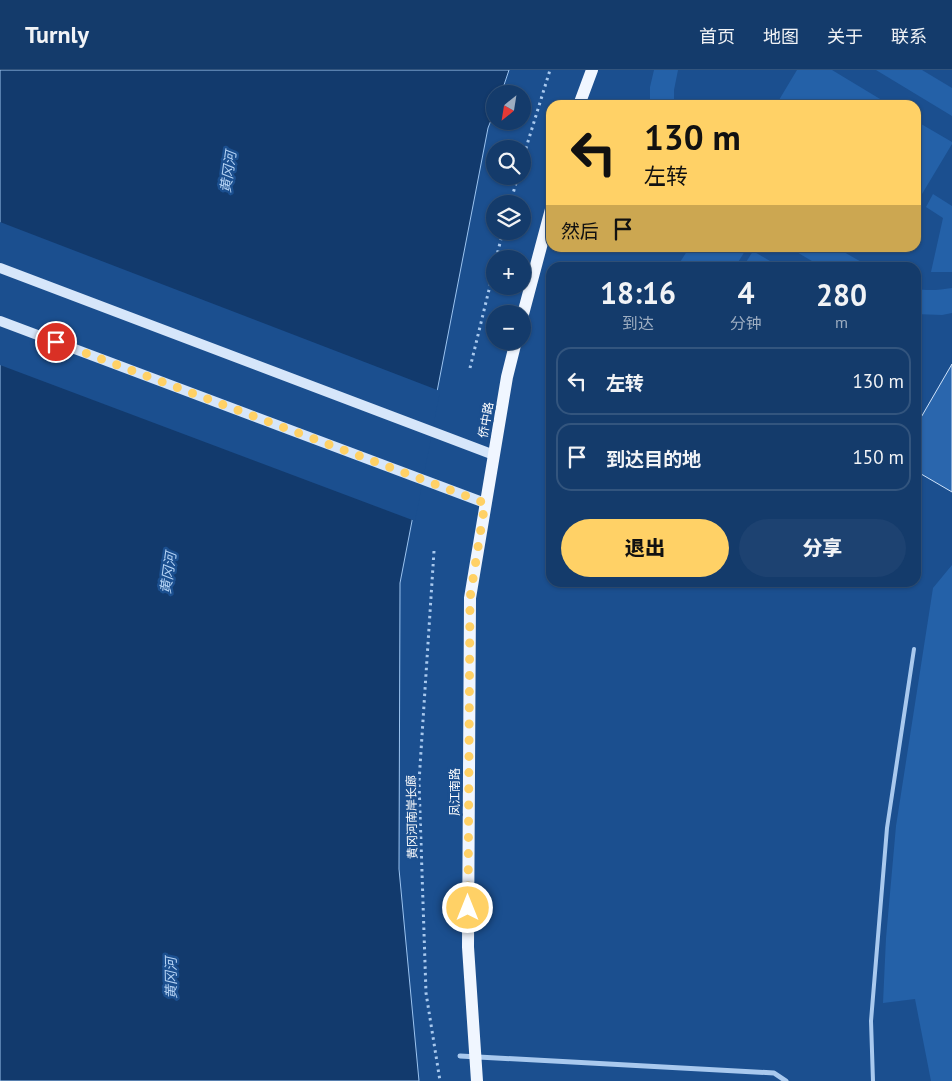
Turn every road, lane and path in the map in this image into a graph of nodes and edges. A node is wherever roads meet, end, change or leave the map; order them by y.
1 (550, 70) edge
2 (592, 70) edge
3 (581, 100) edge
4 (528, 140) edge
5 (546, 228) edge
6 (0, 268) edge
7 (488, 295) edge
8 (525, 305) edge
9 (0, 321) edge
10 (514, 350) edge
11 (470, 368) dead end
12 (494, 455) junction
13 (485, 503) junction
14 (434, 551) dead end
15 (914, 649) dead end
16 (460, 1056) dead end
17 (440, 1081) edge
18 (477, 1081) edge
19 (786, 1081) edge
20 (873, 1081) edge

1 - 4 path
2 - 3 main road
5 - 8 main road
6 - 12 main road
7 - 11 path
9 - 13 main road
10 - 12 main road, 侨中路
12 - 13 main road, 侨中路
13 - 18 main road, 凤江南路
14 - 17 path, 黄冈河南岸长廊
15 - 20 lane
16 - 19 street

